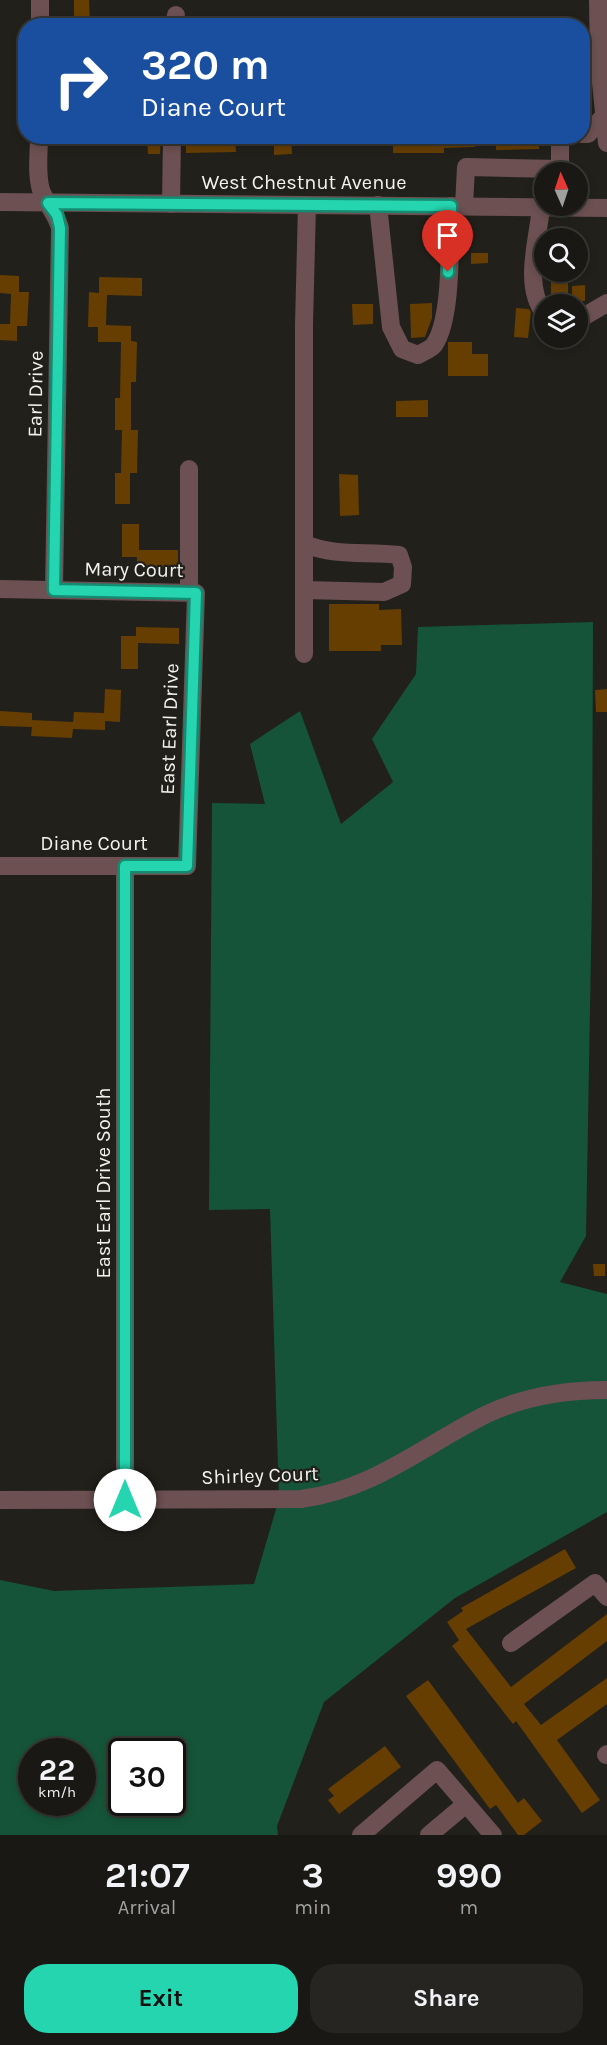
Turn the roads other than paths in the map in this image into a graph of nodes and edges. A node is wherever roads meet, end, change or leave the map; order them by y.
1 (40, 0) edge
2 (598, 0) edge
3 (40, 18) edge
4 (603, 117) junction
5 (590, 132) edge
6 (607, 143) edge
7 (39, 144) edge
8 (172, 144) edge
9 (560, 144) edge
10 (0, 202) edge
11 (48, 203) junction
12 (171, 204) junction
13 (307, 205) junction
14 (378, 206) junction
15 (458, 206) junction
16 (534, 207) edge
17 (588, 208) edge
18 (607, 208) edge
19 (540, 216) edge
20 (535, 294) edge
21 (607, 303) edge
22 (588, 314) edge
23 (189, 469) dead end
24 (305, 544) junction
25 (0, 589) edge
26 (54, 590) junction
27 (304, 590) junction
28 (193, 593) junction
29 (304, 654) dead end
30 (0, 866) edge
31 (125, 866) junction
32 (187, 866) joint
33 (607, 1390) edge
34 (0, 1500) edge
35 (125, 1500) junction
36 (607, 1597) edge
37 (511, 1643) dead end
38 (466, 1804) junction
39 (361, 1835) edge
40 (429, 1835) edge
41 (493, 1835) edge

1 - 3 street
2 - 4 street
4 - 5 street
4 - 6 street
7 - 11 street, Earl Drive
8 - 12 street
9 - 15 street
10 - 11 street, West Chestnut Avenue
11 - 12 street, West Chestnut Avenue
11 - 26 street, Earl Drive
12 - 13 street, West Chestnut Avenue
13 - 14 street, West Chestnut Avenue
13 - 24 street
14 - 15 street, West Chestnut Avenue
14 - 15 street
15 - 16 street, West Chestnut Avenue
17 - 18 street, West Chestnut Avenue
19 - 20 street
21 - 22 street
23 - 28 street, East Earl Drive
24 - 27 street
24 - 27 street
25 - 26 street, Mary Court
26 - 28 street, Mary Court
27 - 29 street
28 - 32 street, East Earl Drive
30 - 31 street, Diane Court
31 - 32 street, Diane Court
31 - 35 street, East Earl Drive South
33 - 35 street, Shirley Court
34 - 35 street, Shirley Court
36 - 37 street
38 - 39 street
38 - 40 street
38 - 41 street

